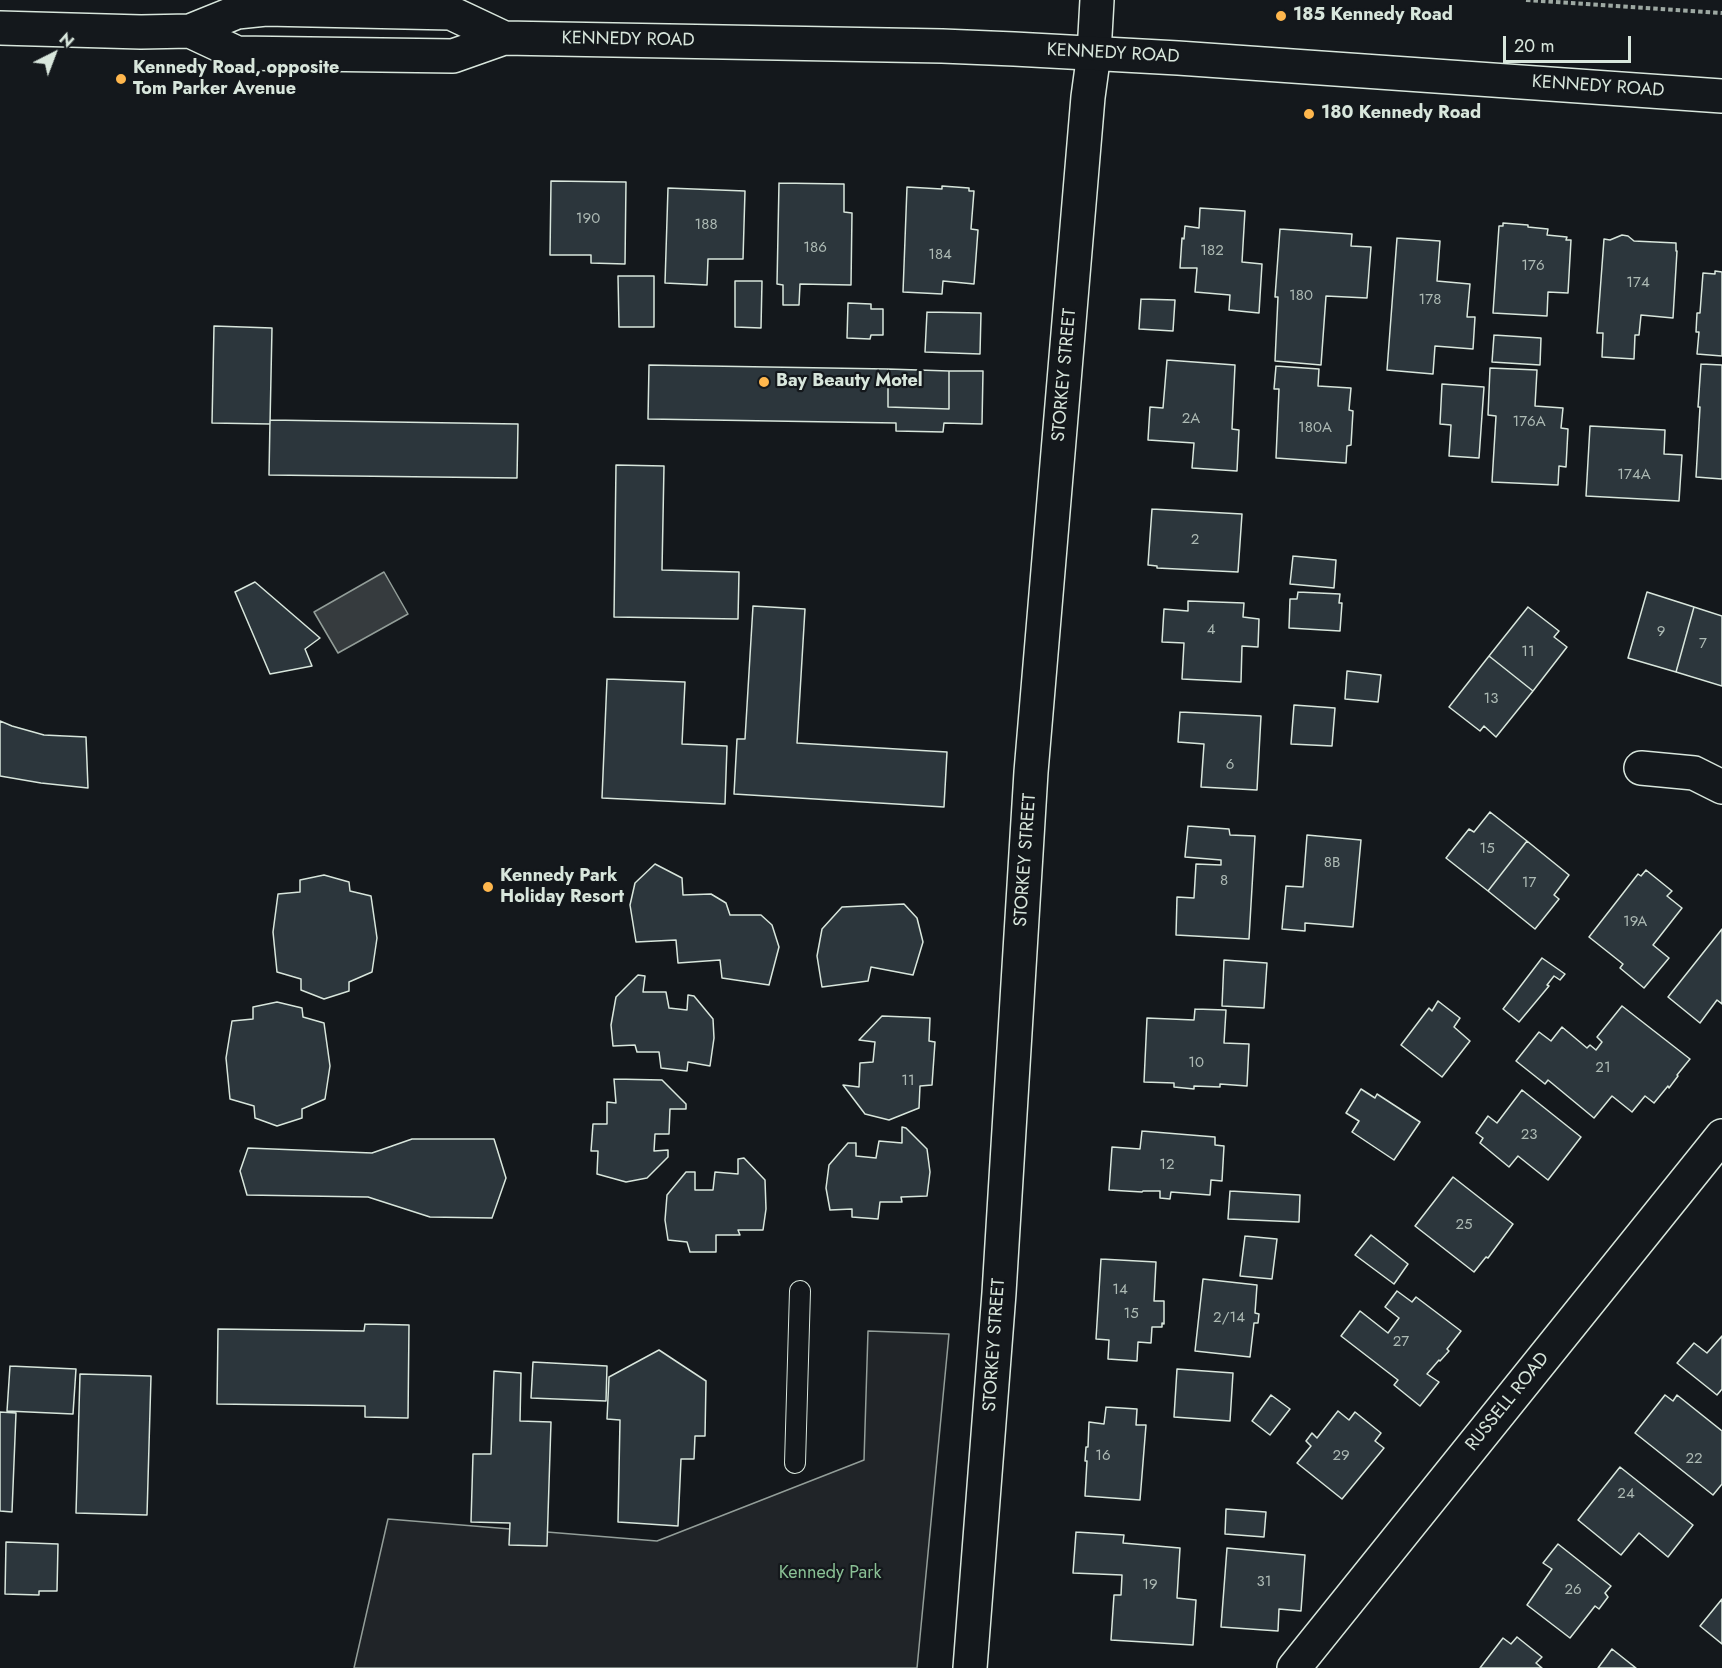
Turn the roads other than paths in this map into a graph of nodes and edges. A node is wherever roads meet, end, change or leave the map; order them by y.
1 (1097, 0) edge
2 (275, 5) edge
3 (397, 6) edge
4 (0, 28) edge
5 (190, 31) junction
6 (504, 38) junction
7 (1094, 53) junction
8 (1722, 96) edge
9 (1641, 768) dead end
10 (1722, 787) edge
11 (1722, 1136) edge
12 (800, 1291) dead end
13 (795, 1463) dead end
14 (970, 1668) edge
15 (1294, 1668) edge

1 - 7 street, STORKEY STREET
2 - 3 street, KENNEDY ROAD
2 - 5 street, KENNEDY ROAD
3 - 6 street, KENNEDY ROAD
4 - 5 street, KENNEDY ROAD
5 - 6 street, KENNEDY ROAD
6 - 7 street, KENNEDY ROAD
7 - 8 street, KENNEDY ROAD
7 - 14 street, STORKEY STREET
9 - 10 street
11 - 15 street, RUSSELL ROAD
12 - 13 lane

